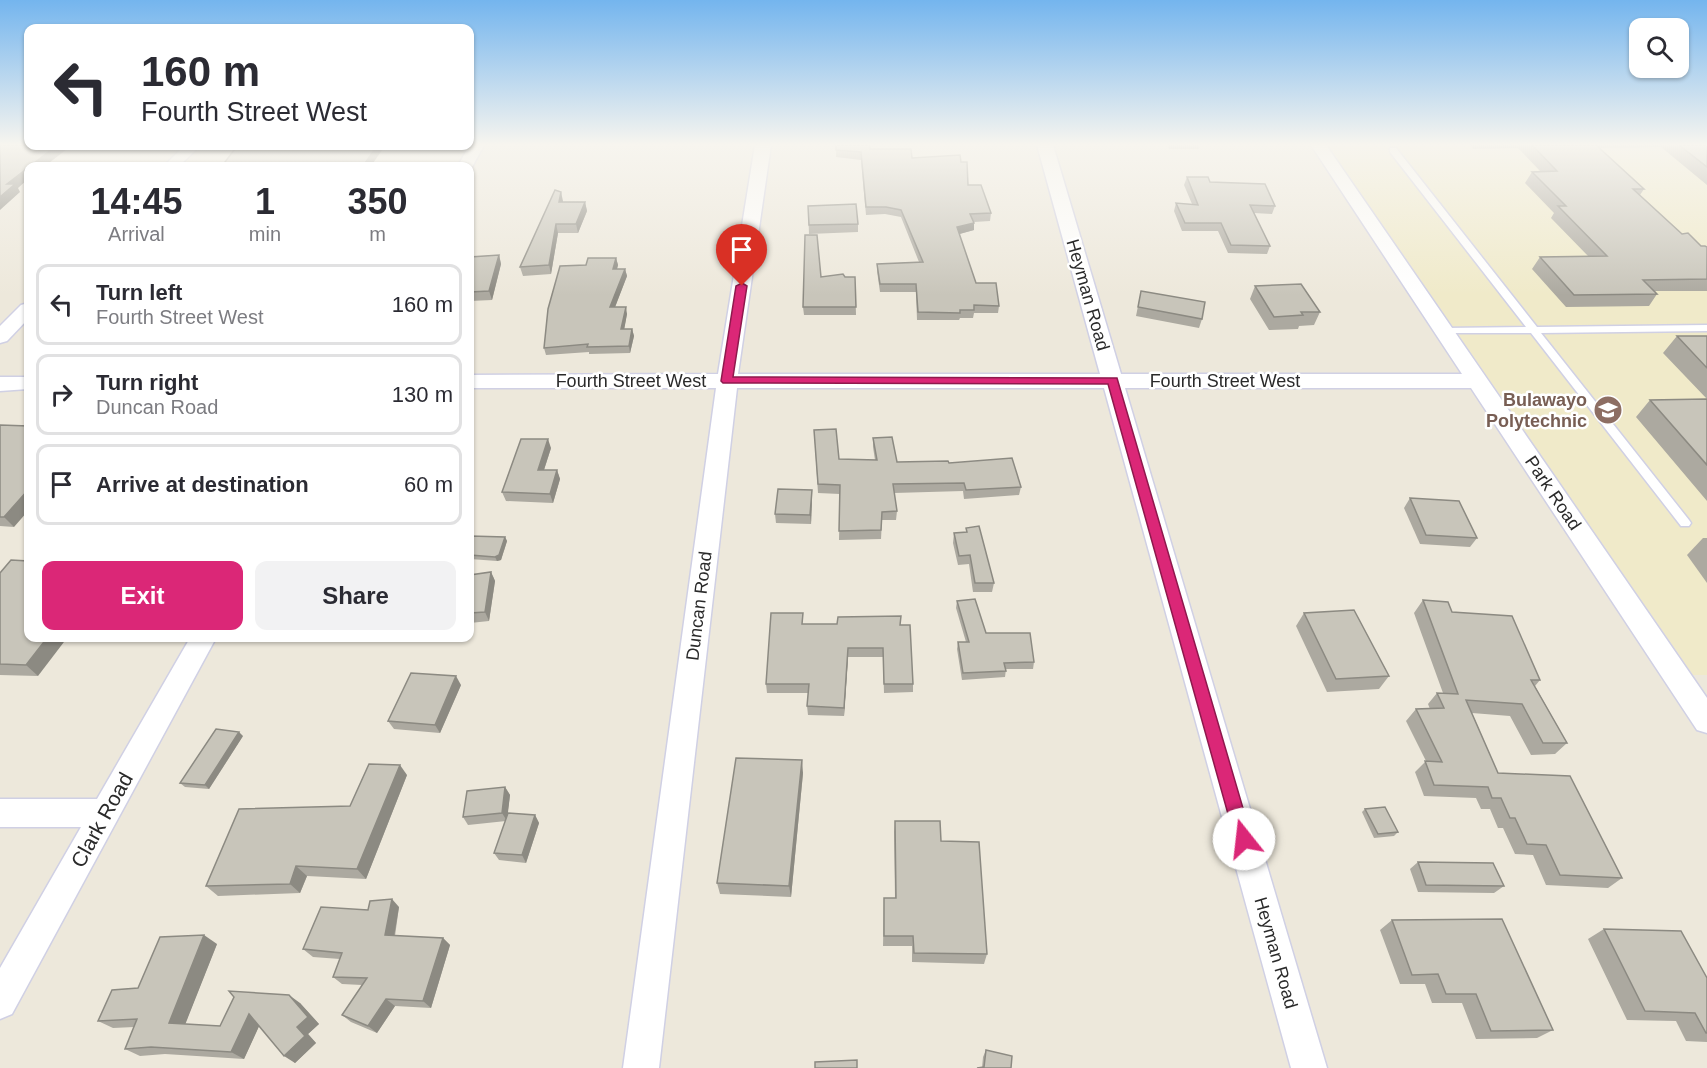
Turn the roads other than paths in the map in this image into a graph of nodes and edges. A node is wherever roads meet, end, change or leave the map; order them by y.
1 (755, 195) edge
2 (1059, 195) edge
3 (1352, 195) edge
4 (1428, 195) edge
5 (24, 313) edge
6 (1707, 328) edge
7 (1532, 330) junction
8 (1444, 331) junction
9 (0, 337) edge
10 (474, 381) edge
11 (727, 381) junction
12 (1113, 381) junction
13 (1477, 381) junction
14 (0, 384) edge
15 (24, 384) edge
16 (1685, 524) dead end
17 (200, 642) edge
18 (1696, 691) edge
19 (1707, 721) edge
20 (0, 813) edge
21 (105, 813) junction
22 (0, 1002) edge
23 (641, 1068) edge
24 (1309, 1068) edge

1 - 11 street, Duncan Road
2 - 12 street, Heyman Road
3 - 8 street, Park Road
4 - 7 lane
5 - 9 street
6 - 7 lane
7 - 8 lane
7 - 16 lane
8 - 13 street, Park Road
10 - 11 street, Fourth Street West
11 - 12 street, Fourth Street West
11 - 23 street, Duncan Road
12 - 13 street, Fourth Street West
12 - 24 street, Heyman Road
13 - 18 street, Park Road
14 - 15 street
17 - 21 street, Clark Road
18 - 19 street, Park Road
20 - 21 street
21 - 22 street, Clark Road

